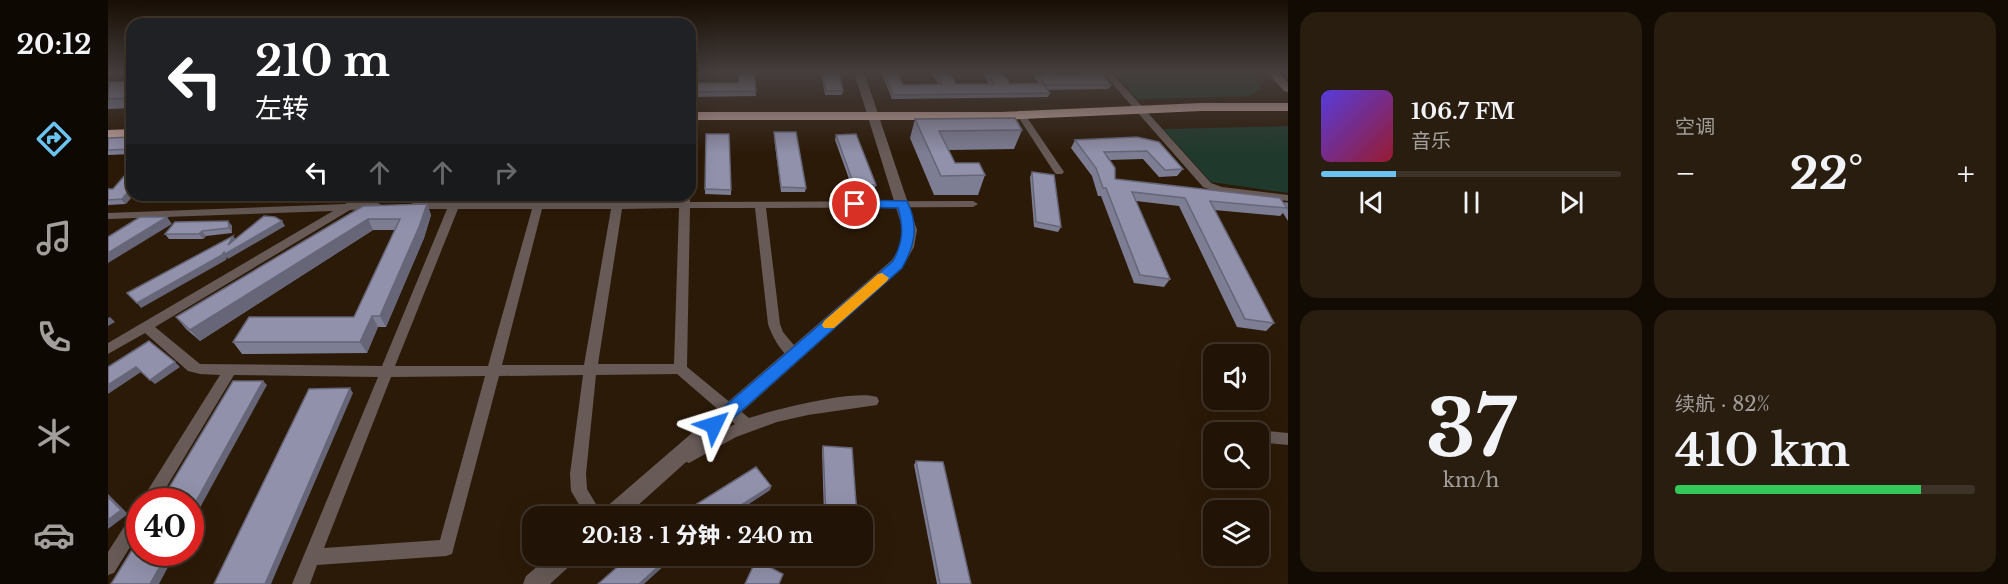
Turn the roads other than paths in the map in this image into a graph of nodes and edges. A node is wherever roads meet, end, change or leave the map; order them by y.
1 (868, 99) edge
2 (1130, 99) edge
3 (1288, 107) edge
4 (1143, 114) junction
5 (696, 116) edge
6 (1288, 116) edge
7 (874, 118) junction
8 (1023, 119) junction
9 (696, 122) edge
10 (126, 128) edge
11 (108, 129) edge
12 (126, 133) edge
13 (108, 134) edge
14 (1059, 172) dead end
15 (1288, 198) edge
16 (696, 200) edge
17 (358, 201) edge
18 (445, 201) edge
19 (456, 201) edge
20 (472, 201) edge
21 (658, 201) edge
22 (685, 201) edge
23 (617, 204) junction
24 (760, 204) junction
25 (903, 204) junction
26 (973, 204) dead end
27 (538, 205) junction
28 (349, 207) junction
29 (108, 216) edge
30 (146, 326) junction
31 (108, 349) edge
32 (795, 355) junction
33 (680, 369) junction
34 (230, 370) junction
35 (590, 370) junction
36 (494, 371) junction
37 (388, 372) junction
38 (872, 401) dead end
39 (730, 411) junction
40 (747, 425) junction
41 (1269, 437) edge
42 (1288, 439) edge
43 (666, 468) junction
44 (157, 488) edge
45 (589, 506) edge
46 (622, 506) edge
47 (126, 538) edge
48 (312, 557) junction
49 (554, 566) edge
50 (108, 567) edge
51 (301, 584) edge
52 (534, 584) edge

1 - 7 street
2 - 4 street
3 - 4 highway
4 - 6 highway
4 - 8 highway
4 - 15 street
5 - 7 highway
7 - 8 highway
7 - 9 highway
7 - 25 street
8 - 14 street
10 - 11 highway
12 - 13 highway
16 - 24 street
17 - 28 street
18 - 28 street
19 - 37 street
20 - 27 street
21 - 23 street
22 - 33 street
23 - 27 street
23 - 35 street
24 - 25 street
24 - 32 street
25 - 26 street
25 - 32 street
27 - 36 street
28 - 29 street
28 - 30 street
30 - 31 street
30 - 34 street
32 - 39 street
33 - 35 street
33 - 39 street
34 - 37 street
34 - 44 street
35 - 36 street
35 - 45 street
36 - 37 street
36 - 48 street
37 - 48 street
38 - 40 street
39 - 40 street
39 - 43 street
40 - 43 street
41 - 42 street
43 - 46 street
47 - 50 street
48 - 51 street
49 - 52 street

